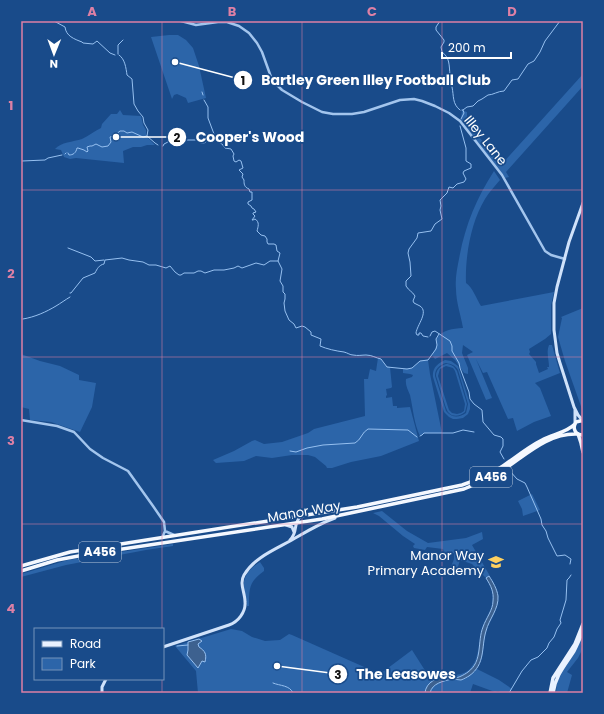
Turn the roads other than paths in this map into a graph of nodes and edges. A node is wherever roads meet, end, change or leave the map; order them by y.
1 (181, 21) edge
2 (583, 203) edge
3 (565, 259) junction
4 (574, 407) junction
5 (21, 420) edge
6 (583, 421) edge
7 (575, 424) junction
8 (577, 434) junction
9 (583, 435) edge
10 (583, 452) edge
11 (342, 515) junction
12 (301, 516) junction
13 (296, 523) junction
14 (286, 525) junction
15 (165, 531) junction
16 (295, 534) junction
17 (174, 536) junction
18 (299, 536) junction
19 (162, 538) junction
20 (289, 541) junction
21 (21, 566) edge
22 (21, 571) edge
23 (583, 624) edge
24 (583, 631) edge
25 (164, 647) edge
26 (106, 680) edge
27 (102, 693) edge
28 (552, 693) edge

1 - 3 street, Illey Lane
2 - 3 main road
3 - 4 main road
4 - 6 main road
4 - 7 main road
5 - 15 street
6 - 7 highway, A456
7 - 8 highway
7 - 12 highway, Manor Way / A456
8 - 9 highway, A456
8 - 10 main road
8 - 11 highway, Manor Way / A456
11 - 13 highway, Manor Way / A456
11 - 18 main road
12 - 13 main road
12 - 17 highway, Manor Way / A456
13 - 14 highway, Manor Way / A456
13 - 16 main road
14 - 16 main road
14 - 22 highway, Manor Way / A456
15 - 17 street
15 - 19 street
16 - 18 main road
16 - 20 main road
17 - 19 highway, Manor Way / A456
18 - 20 main road
19 - 21 highway, Manor Way / A456
20 - 25 main road
23 - 28 main road
24 - 28 main road
26 - 27 main road

